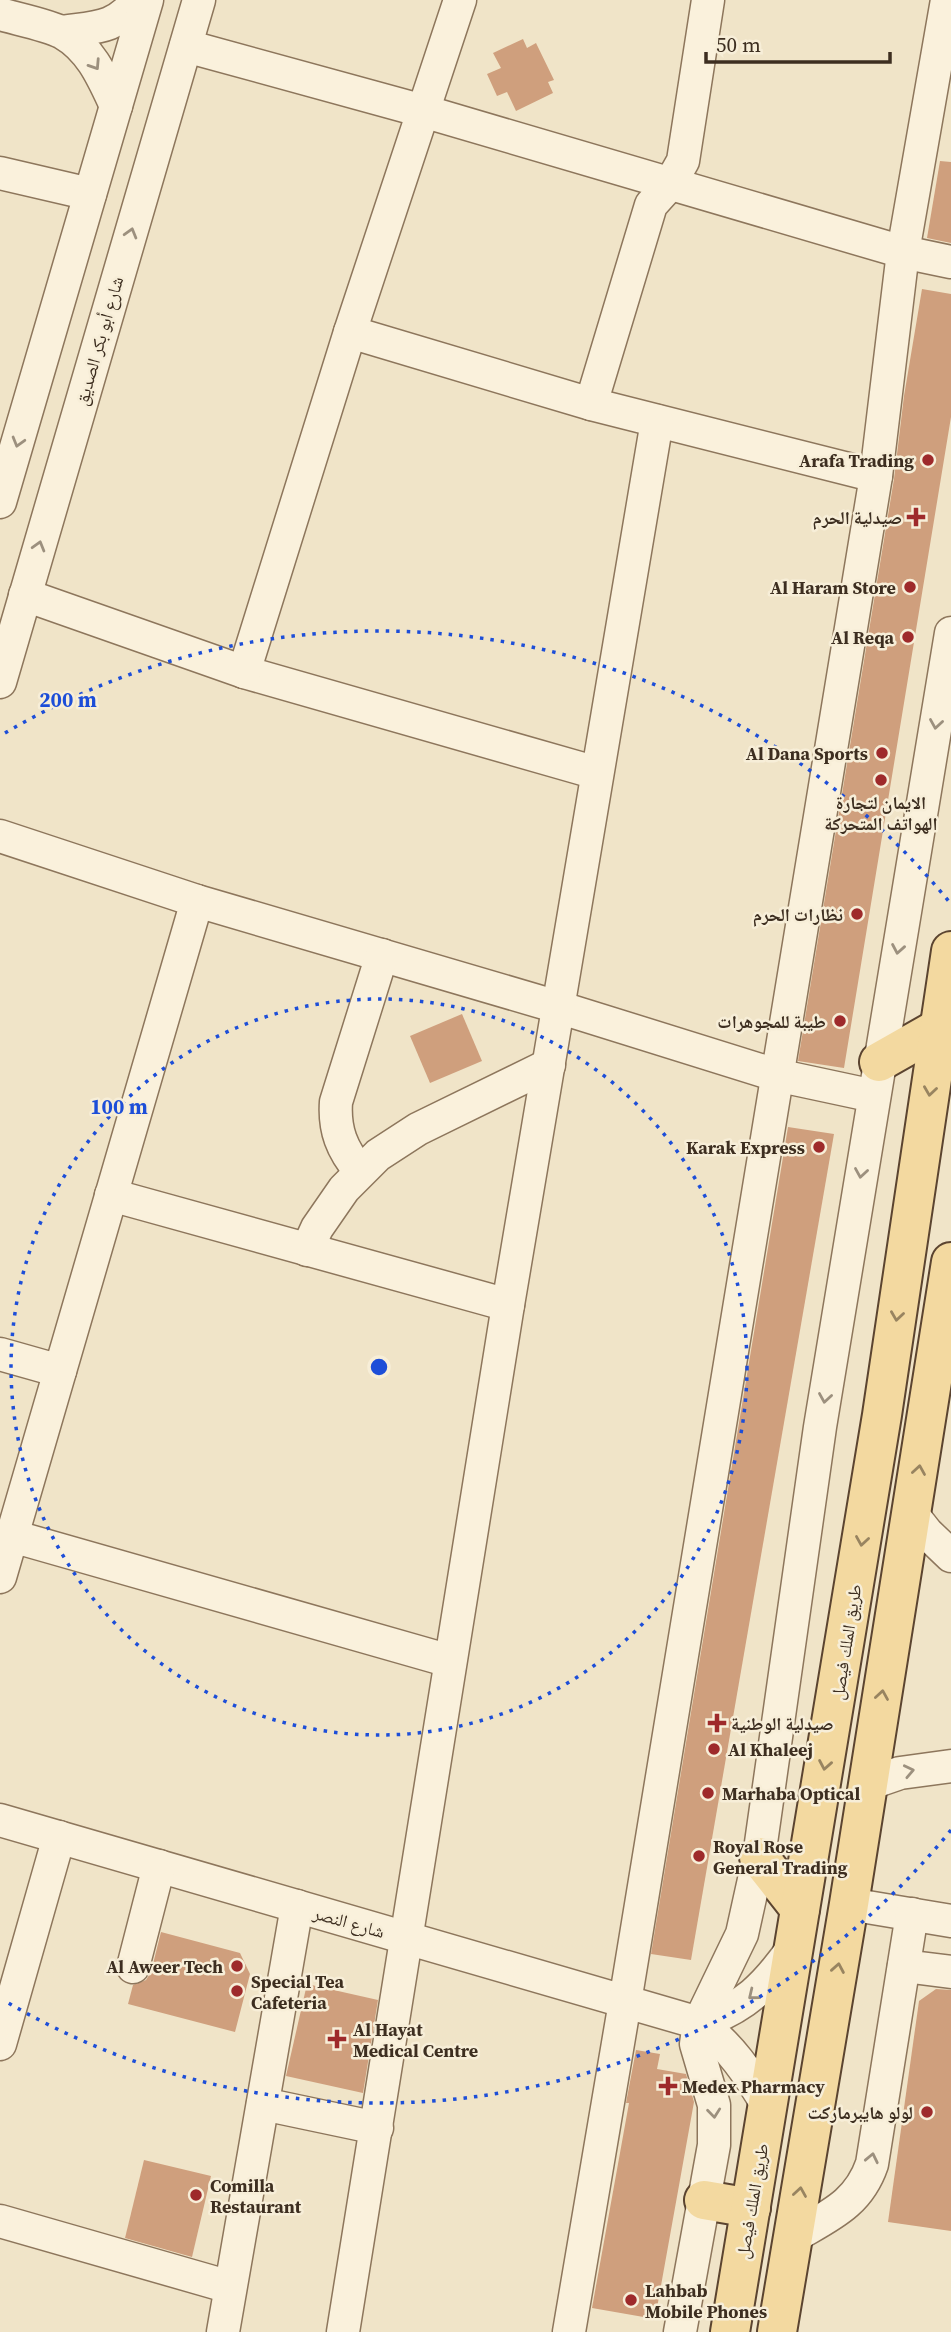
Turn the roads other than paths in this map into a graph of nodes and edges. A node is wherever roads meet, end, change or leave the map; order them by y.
1 (138, 0) edge
2 (147, 0) edge
3 (199, 0) edge
4 (460, 0) edge
5 (708, 0) edge
6 (947, 0) edge
7 (0, 14) edge
8 (62, 32) junction
9 (186, 46) junction
10 (116, 106) junction
11 (423, 111) junction
12 (0, 173) edge
13 (670, 184) junction
14 (0, 188) edge
15 (90, 196) junction
16 (903, 253) junction
17 (951, 262) edge
18 (350, 332) junction
19 (591, 404) junction
20 (80, 407) junction
21 (657, 421) junction
22 (876, 476) junction
23 (0, 502) edge
24 (25, 595) junction
25 (951, 633) edge
26 (244, 672) junction
27 (0, 682) edge
28 (597, 774) junction
29 (0, 836) edge
30 (197, 901) junction
31 (951, 951) edge
32 (382, 955) junction
33 (558, 1007) junction
34 (939, 1028) junction
35 (549, 1065) junction
36 (776, 1075) junction
37 (876, 1079) junction
38 (360, 1171) junction
39 (111, 1195) junction
40 (307, 1250) junction
41 (951, 1262) edge
42 (508, 1306) junction
43 (0, 1354) edge
44 (60, 1371) junction
45 (912, 1514) junction
46 (12, 1536) junction
47 (951, 1556) edge
48 (0, 1577) edge
49 (450, 1661) junction
50 (950, 1762) edge
51 (868, 1784) junction
52 (0, 1820) edge
53 (59, 1837) junction
54 (760, 1857) junction
55 (159, 1866) junction
56 (849, 1904) junction
57 (297, 1906) junction
58 (800, 1909) junction
59 (912, 1914) junction
60 (951, 1921) edge
61 (406, 1938) junction
62 (793, 1948) junction
63 (904, 1966) junction
64 (133, 1967) dead end
65 (951, 1972) edge
66 (625, 2002) junction
67 (699, 2023) junction
68 (0, 2044) edge
69 (262, 2104) junction
70 (768, 2106) junction
71 (377, 2129) junction
72 (704, 2200) junction
73 (751, 2208) junction
74 (0, 2221) edge
75 (793, 2237) junction
76 (230, 2287) junction
77 (223, 2332) edge
78 (343, 2332) edge
79 (569, 2332) edge
80 (680, 2332) edge
81 (730, 2332) edge
82 (777, 2332) edge

1 - 8 street
2 - 10 street
3 - 9 street, شارع أبو بكر الصديق
4 - 11 street
5 - 13 street
6 - 16 street
7 - 8 street
8 -> 10 street
9 - 11 street
20 -> 9 street, شارع أبو بكر الصديق
10 - 15 street
11 - 13 street
11 - 18 street
12 - 15 street
13 - 16 street
13 - 19 street
14 - 15 street
15 - 20 street
15 -> 23 street
16 - 17 street
16 - 22 street
18 - 19 street
18 - 26 street
19 - 21 street
24 -> 20 street, شارع أبو بكر الصديق
21 - 22 street
21 - 28 street
22 - 36 street
24 - 26 street
24 - 27 street, شارع أبو بكر الصديق
25 -> 37 street
26 - 28 street
28 - 33 street
29 - 30 street
30 - 32 street
30 - 39 street
31 - 34 main road, طريق الملك فيصل
32 - 33 street
32 - 38 street
33 - 35 street
33 - 36 street
34 - 37 main road
34 -> 58 main road, طريق الملك فيصل
35 - 38 street
35 - 42 street
36 - 37 street
36 - 66 street
37 -> 54 street
38 - 40 street
39 - 40 street
39 - 44 street
40 - 42 street
45 -> 41 main road
42 - 49 street
43 - 44 street
44 - 46 street
45 - 47 street
51 -> 45 main road
46 - 48 street
46 - 49 street
49 - 61 street
51 -> 50 street
51 - 56 main road
52 - 53 street, شارع النصر
53 - 55 street, شارع النصر
53 - 68 street
54 - 58 main road
54 - 67 street
55 - 57 street, شارع النصر
55 - 64 street
56 - 59 street
75 -> 56 main road
57 - 61 street, شارع النصر
57 - 69 street
58 - 62 main road, طريق الملك فيصل
59 - 60 street
59 - 63 street
61 - 66 street, شارع النصر
61 - 71 street
62 -> 67 street
62 - 70 main road, طريق الملك فيصل
63 - 65 street
75 -> 63 street
66 - 67 street, شارع النصر
66 - 79 street
67 - 70 street, شارع النصر
67 -> 72 street
69 - 71 street
69 - 76 street
70 - 73 main road, طريق الملك فيصل
71 - 78 street
72 - 73 main road
72 - 80 street
73 - 81 main road, طريق الملك فيصل
74 - 76 street
75 - 82 main road
76 - 77 street

